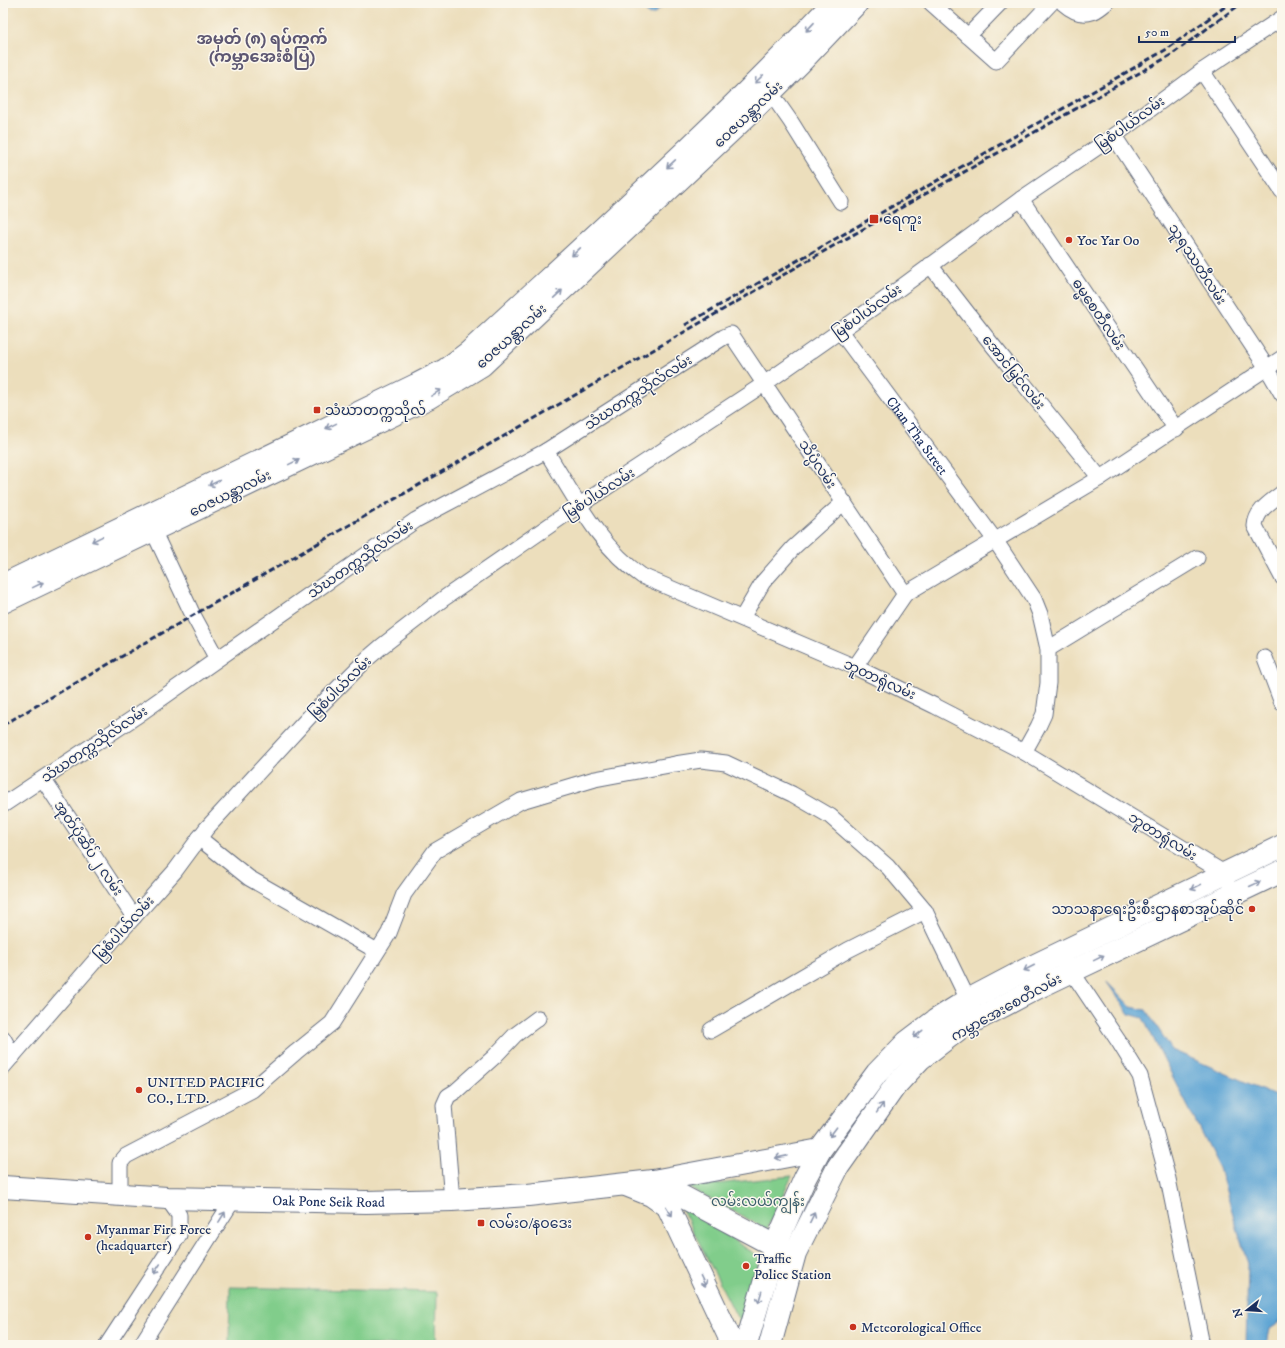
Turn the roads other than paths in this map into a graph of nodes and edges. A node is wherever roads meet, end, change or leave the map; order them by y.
1 (833, 3) edge
2 (857, 3) edge
3 (931, 3) edge
4 (1000, 3) edge
5 (1051, 3) edge
6 (1063, 3) edge
7 (1106, 3) edge
8 (1282, 18) edge
9 (968, 36) junction
10 (1202, 71) junction
11 (770, 92) junction
12 (1114, 136) junction
13 (1282, 191) edge
14 (1022, 199) junction
15 (841, 202) dead end
16 (930, 265) junction
17 (840, 331) junction
18 (731, 334) joint
19 (1282, 358) edge
20 (1267, 368) junction
21 (764, 384) junction
22 (1282, 394) edge
23 (1176, 430) junction
24 (546, 451) junction
25 (1100, 478) junction
26 (1282, 493) edge
27 (844, 502) junction
28 (580, 505) junction
29 (149, 523) junction
30 (996, 540) junction
31 (1197, 558) dead end
32 (1282, 577) edge
33 (3, 585) edge
34 (906, 594) junction
35 (3, 602) edge
36 (742, 618) junction
37 (1048, 649) junction
38 (1264, 658) dead end
39 (217, 659) junction
40 (855, 666) junction
41 (1282, 703) edge
42 (1024, 752) junction
43 (43, 779) junction
44 (3, 805) edge
45 (199, 838) junction
46 (1282, 846) edge
47 (1282, 871) edge
48 (1224, 873) junction
49 (1235, 893) junction
50 (925, 911) junction
51 (134, 916) junction
52 (377, 951) junction
53 (1060, 953) junction
54 (1071, 972) junction
55 (968, 1000) junction
56 (538, 1018) dead end
57 (977, 1020) junction
58 (711, 1030) dead end
59 (3, 1038) edge
60 (12, 1056) junction
61 (3, 1067) edge
62 (820, 1150) junction
63 (653, 1181) junction
64 (624, 1184) junction
65 (5, 1190) edge
66 (120, 1195) junction
67 (167, 1198) junction
68 (233, 1200) junction
69 (452, 1200) junction
70 (785, 1250) junction
71 (107, 1345) edge
72 (141, 1345) edge
73 (733, 1345) edge
74 (746, 1345) edge
75 (770, 1345) edge
76 (1202, 1345) edge

1 -> 29 main road, ဝေဇယန္တာလမ်း
2 - 11 main road, ဝေဇယန္တာလမ်း
3 - 9 street
4 - 9 street
5 - 9 street
6 - 7 street
8 - 10 street, မြစံပါယ်လမ်း
10 - 12 street, မြစံပါယ်လမ်း
10 - 13 street
11 - 15 street
29 -> 11 main road, ဝေဇယန္တာလမ်း
12 - 14 street, မြစံပါယ်လမ်း
12 - 20 street, သူရဿတီလမ်း
14 - 16 street, မြစံပါယ်လမ်း
14 - 23 street, ဓမ္မစေတီလမ်း
16 - 17 street, မြစံပါယ်လမ်း
16 - 25 street, အောင်မြင်လမ်း
17 - 21 street, မြစံပါယ်လမ်း
17 - 30 street, Chan Tha Street
18 - 21 street, သိပ္ပံလမ်း
18 - 24 street, သံဃတက္ကသိုလ်လမ်း
19 - 20 street
20 - 22 street, သူရဿတီလမ်း
20 - 23 street
21 - 27 street, သိပ္ပံလမ်း
21 - 28 street, မြစံပါယ်လမ်း
23 - 25 street
24 - 28 street, ဘူတာရုံလမ်း
24 - 39 street, သံဃတက္ကသိုလ်လမ်း
25 - 30 street
26 - 32 street
27 - 34 street, သိပ္ပံလမ်း
27 - 36 street
28 - 36 street, ဘူတာရုံလမ်း
28 - 45 street, မြစံပါယ်လမ်း
29 -> 33 main road, ဝေဇယန္တာလမ်း
35 -> 29 main road, ဝေဇယန္တာလမ်း
29 - 39 street
30 - 34 street
30 - 37 street, Chan Tha Street
31 - 37 street
34 - 40 street
36 - 40 street, ဘူတာရုံလမ်း
37 - 42 street, Chan Tha Street
38 - 41 street
39 - 43 street, သံဃတက္ကသိုလ်လမ်း
40 - 42 street, ဘူတာရုံလမ်း
42 - 48 street, ဘူတာရုံလမ်း
43 - 44 street, သံဃတက္ကသိုလ်လမ်း
43 - 51 street, အုတ်ပုံဆိပ် ၂ လမ်း
45 - 51 street, မြစံပါယ်လမ်း
45 - 52 street
46 - 48 main road, ကမ္ဘာအေးစေတီလမ်း
49 -> 47 main road, ကမ္ဘာအေးစေတီလမ်း
48 - 49 street
48 -> 53 main road, ကမ္ဘာအေးစေတီလမ်း
54 -> 49 main road, ကမ္ဘာအေးစေတီလမ်း
50 - 52 street
50 - 55 street
50 - 58 street
51 - 60 street, မြစံပါယ်လမ်း
52 - 66 street
53 - 54 street
53 -> 55 main road, ကမ္ဘာအေးစေတီလမ်း
54 - 57 main road, ကမ္ဘာအေးစေတီလမ်း
54 - 76 street
55 - 57 street
55 -> 62 main road, ကမ္ဘာအေးစေတီလမ်း
56 - 69 street
70 -> 57 main road, ကမ္ဘာအေးစေတီလမ်း
59 - 60 street
60 - 61 street, မြစံပါယ်လမ်း
62 -> 63 main road, Oak Pone Seik Road
62 - 70 main road, ကမ္ဘာအေးစေတီလမ်း
63 - 64 main road, Oak Pone Seik Road
63 - 70 main road
64 - 69 main road, Oak Pone Seik Road
64 -> 73 main road
65 - 66 main road, Oak Pone Seik Road
66 - 67 main road, Oak Pone Seik Road
67 - 68 main road, Oak Pone Seik Road
67 -> 71 street
68 - 69 main road, Oak Pone Seik Road
72 -> 68 street
70 -> 74 main road, ကမ္ဘာအေးစေတီလမ်း
70 - 75 main road, ကမ္ဘာအေးစေတီလမ်း

